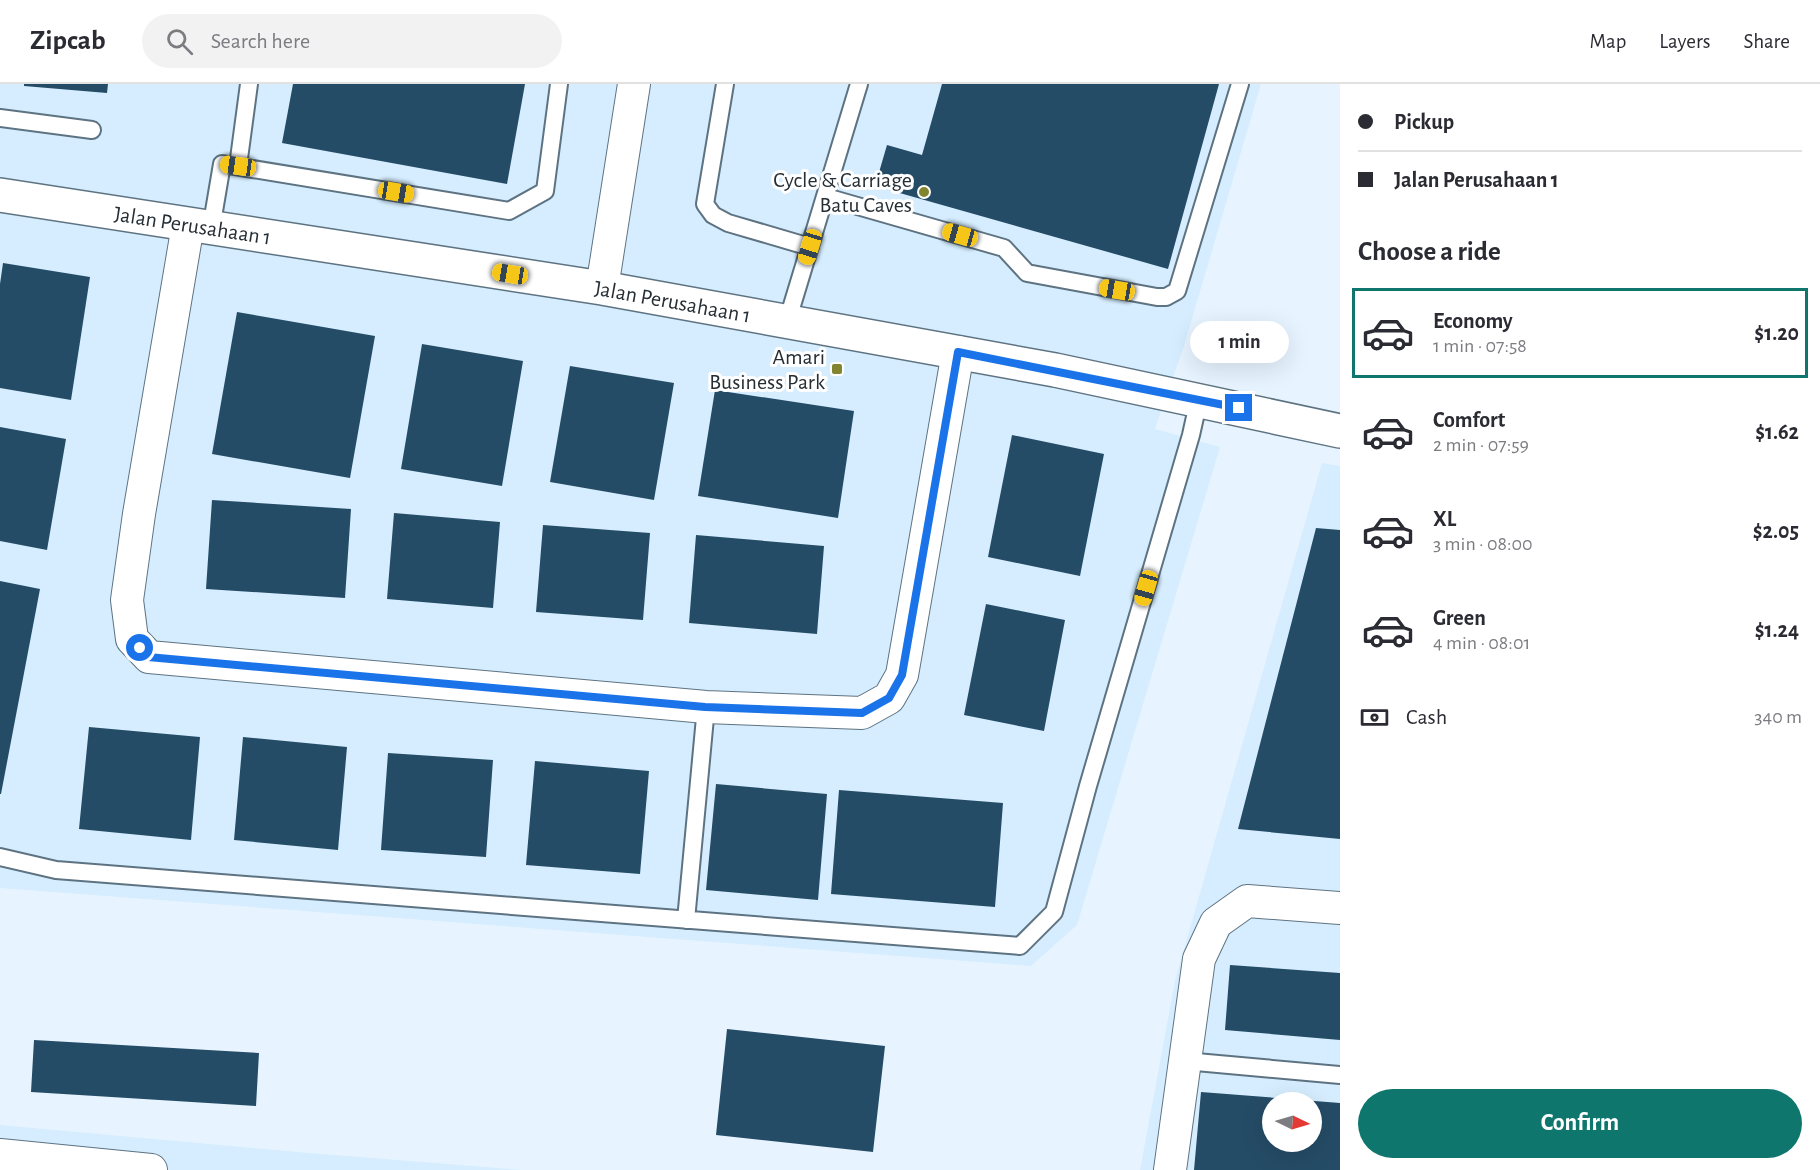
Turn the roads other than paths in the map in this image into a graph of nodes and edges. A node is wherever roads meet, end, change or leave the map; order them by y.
1 (249, 84) edge
2 (559, 84) edge
3 (634, 84) edge
4 (725, 84) edge
5 (860, 84) edge
6 (1239, 84) edge
7 (0, 118) edge
8 (92, 130) dead end
9 (238, 166) junction
10 (0, 195) edge
11 (826, 196) junction
12 (199, 227) junction
13 (810, 247) junction
14 (602, 288) junction
15 (787, 322) junction
16 (958, 352) junction
17 (1199, 399) junction
18 (1340, 431) edge
19 (705, 707) junction
20 (0, 857) edge
21 (1340, 908) edge
22 (686, 920) junction
23 (1185, 1061) junction
24 (1340, 1075) edge
25 (0, 1155) edge
26 (151, 1170) edge
27 (1170, 1170) edge

1 - 9 lane
2 - 9 lane
3 - 14 street
4 - 13 lane
5 - 11 lane
6 - 11 lane
7 - 8 lane
9 - 12 lane
10 - 12 street, Jalan Perusahaan 1
11 - 13 lane
12 - 14 street, Jalan Perusahaan 1
12 - 19 street
13 - 15 lane
14 - 15 street, Jalan Perusahaan 1
15 - 16 street, Jalan Perusahaan 1
16 - 17 street, Jalan Perusahaan 1
16 - 19 street
17 - 18 street, Jalan Perusahaan 1
17 - 22 lane
19 - 22 lane
20 - 22 lane
21 - 23 street
23 - 24 lane
23 - 27 street
25 - 26 street

